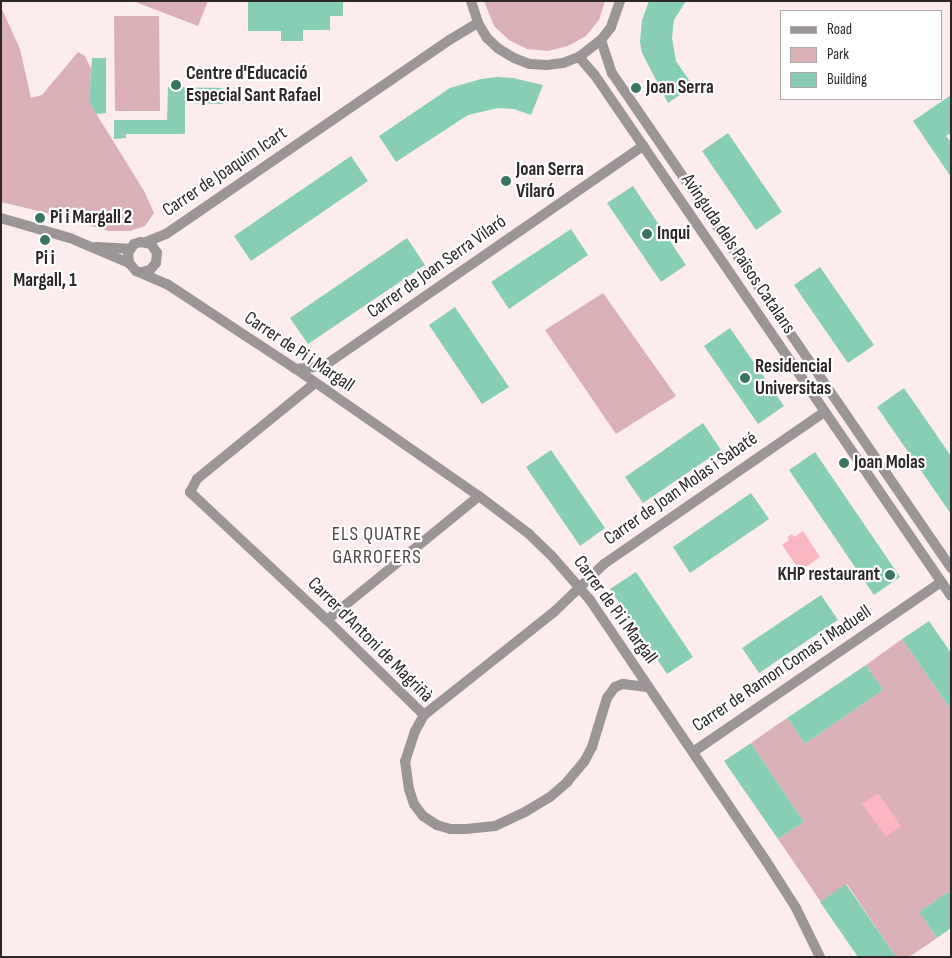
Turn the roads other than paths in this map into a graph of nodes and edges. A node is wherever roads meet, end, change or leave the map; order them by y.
1 (471, 1) edge
2 (620, 1) edge
3 (478, 24) junction
4 (601, 40) junction
5 (579, 57) junction
6 (643, 146) junction
7 (1, 218) edge
8 (166, 234) junction
9 (146, 242) junction
10 (90, 246) junction
11 (130, 249) junction
12 (156, 258) junction
13 (128, 263) junction
14 (142, 272) junction
15 (167, 284) junction
16 (296, 369) junction
17 (316, 383) junction
18 (824, 412) junction
19 (479, 496) junction
20 (951, 568) edge
21 (941, 582) junction
22 (579, 586) junction
23 (951, 596) edge
24 (327, 620) junction
25 (649, 687) junction
26 (424, 715) junction
27 (693, 752) junction
28 (820, 957) edge

1 - 3 street
2 - 4 street
3 - 5 street
3 - 8 street, Carrer de Joaquim Icart
4 - 5 street
4 - 20 street, Avinguda dels Països Catalans
5 - 6 street, Avinguda dels Països Catalans
6 - 16 street, Carrer de Joan Serra Vilaró
6 - 18 street, Avinguda dels Països Catalans
7 - 10 street, Carrer de Pi i Margall
8 - 9 street, Carrer de Joaquim Icart
8 - 12 street, Carrer de Joaquim Icart
9 - 11 street, Carrer de Pi i Margall
9 - 12 street, Carrer de Pi i Margall
10 - 11 street, Carrer de Pi i Margall
10 - 13 street, Carrer de Pi i Margall
11 - 13 street
12 - 14 street
12 - 15 street, Carrer de Pi i Margall
13 - 14 street, Carrer de Pi i Margall
14 - 15 street, Carrer de Pi i Margall
15 - 16 street, Carrer de Pi i Margall
16 - 17 street, Carrer de Pi i Margall
17 - 19 street, Carrer de Pi i Margall
17 - 24 street, Carrer d'Antoni de Magriñà
18 - 21 street, Avinguda dels Països Catalans
18 - 22 street, Carrer de Joan Molas i Sabaté
19 - 22 street, Carrer de Pi i Margall
19 - 24 street
21 - 23 street, Avinguda dels Països Catalans
21 - 27 street, Carrer de Ramon Comas i Maduell
22 - 25 street, Carrer de Pi i Margall
22 - 26 street, Carrer de Joan Molas i Sabaté
24 - 26 street, Carrer d'Antoni de Magriñà
25 - 26 street, Carrer d'Antoni de Magriñà
25 - 27 street, Carrer de Pi i Margall
27 - 28 street, Carrer de Pi i Margall

